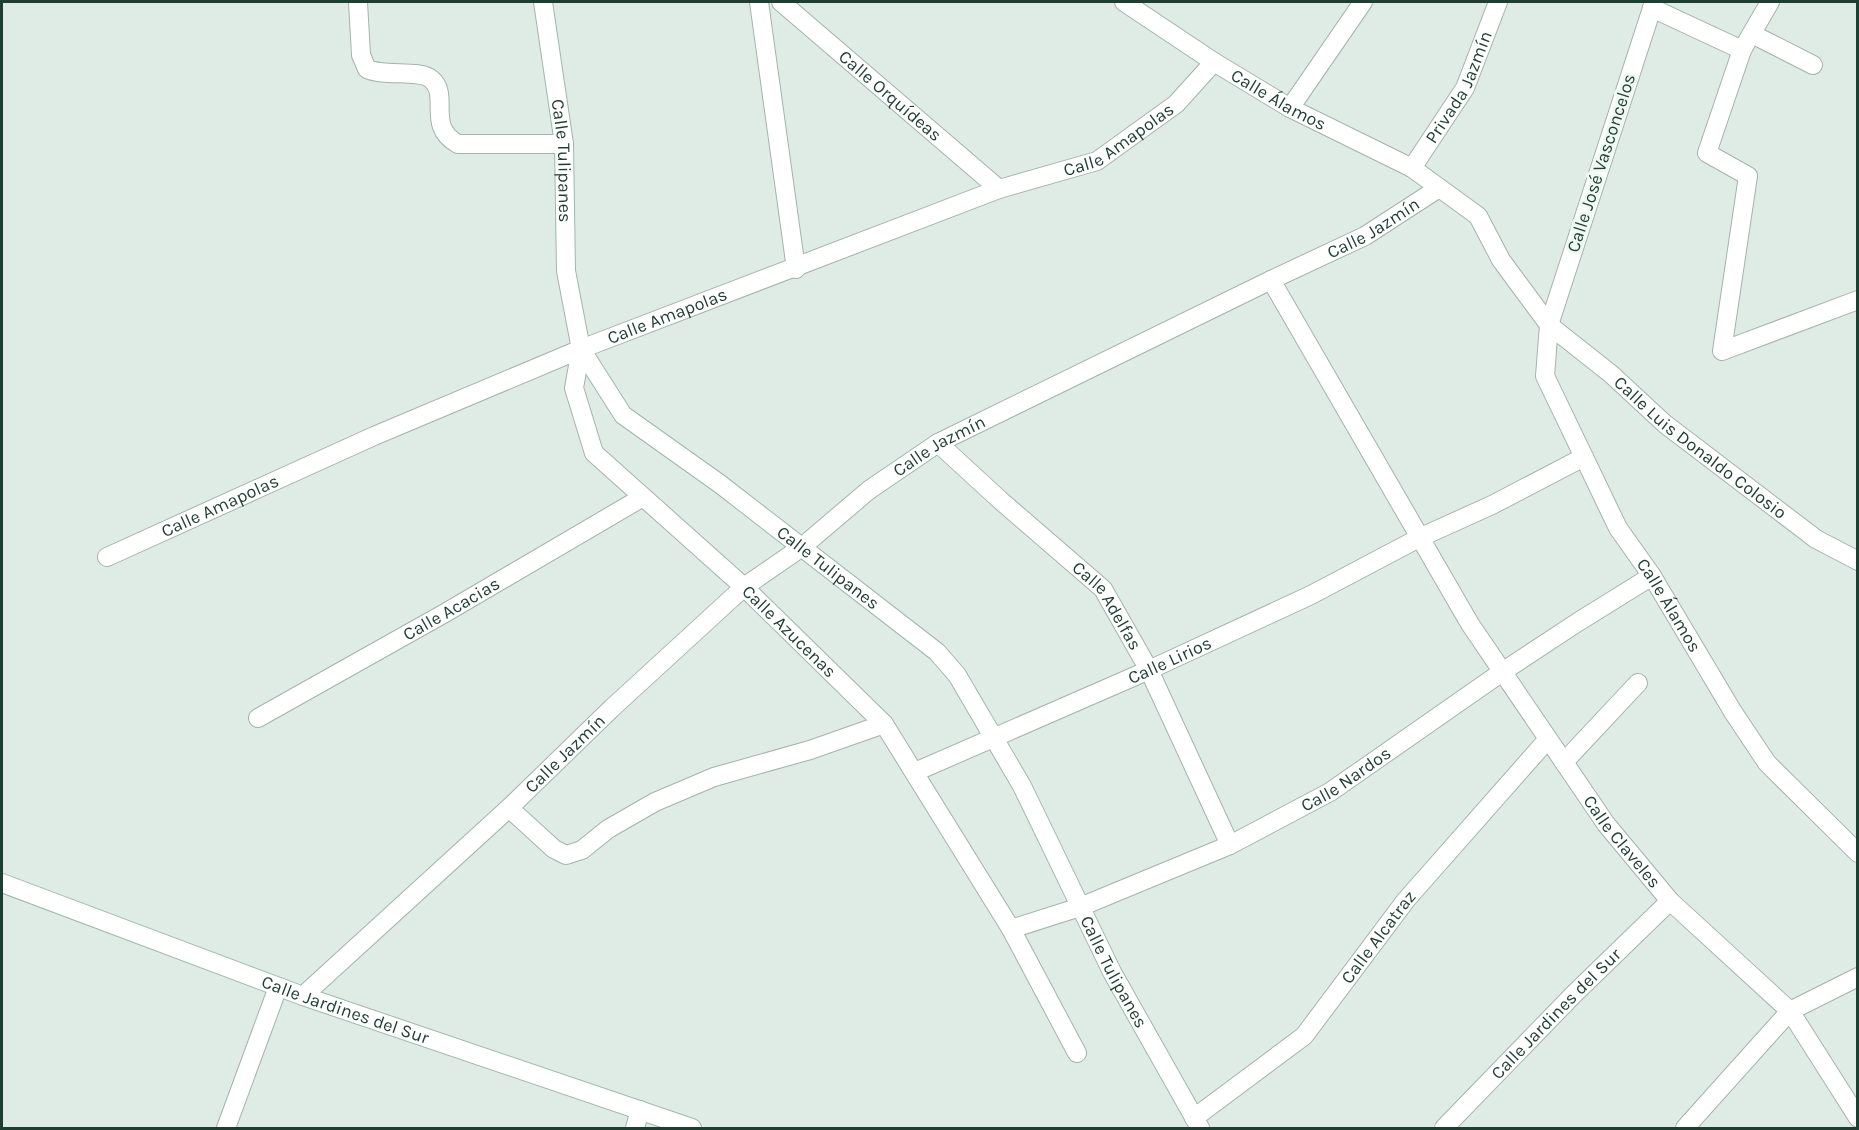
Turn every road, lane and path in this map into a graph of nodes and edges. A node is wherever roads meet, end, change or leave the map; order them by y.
1 (358, 2) edge
2 (543, 2) edge
3 (759, 2) edge
4 (781, 2) edge
5 (1124, 2) edge
6 (1363, 2) edge
7 (1498, 2) edge
8 (1770, 2) edge
9 (1653, 5) edge
10 (1752, 34) junction
11 (1742, 50) junction
12 (1214, 62) junction
13 (1813, 65) dead end
14 (1290, 108) junction
15 (564, 144) junction
16 (1412, 168) junction
17 (1439, 188) junction
18 (999, 189) junction
19 (796, 269) junction
20 (1271, 280) junction
21 (1857, 300) edge
22 (1549, 325) junction
23 (581, 349) junction
24 (938, 442) junction
25 (1584, 457) junction
26 (643, 497) junction
27 (1419, 538) junction
28 (802, 547) junction
29 (107, 557) dead end
30 (1857, 561) edge
31 (1652, 576) junction
32 (744, 587) junction
33 (1149, 670) junction
34 (1502, 672) junction
35 (1638, 683) dead end
36 (258, 717) dead end
37 (884, 724) junction
38 (994, 739) junction
39 (1548, 739) junction
40 (1564, 762) junction
41 (915, 772) junction
42 (508, 808) junction
43 (1230, 845) junction
44 (1857, 853) edge
45 (2, 883) edge
46 (1670, 901) junction
47 (1080, 907) junction
48 (1011, 929) junction
49 (1857, 977) edge
50 (278, 987) junction
51 (303, 996) junction
52 (1790, 1011) junction
53 (1077, 1053) dead end
54 (639, 1110) junction
55 (1857, 1118) edge
56 (1197, 1123) edge
57 (226, 1128) edge
58 (635, 1128) edge
59 (692, 1128) edge
60 (1444, 1128) edge
61 (1685, 1128) edge

1 - 15 street
2 - 15 street, Calle Tulipanes
3 - 19 street
4 - 18 street, Calle Orquídeas
5 - 12 street, Calle Álamos
6 - 14 street
7 - 16 street, Privada Jazmín
8 - 10 street
9 - 11 street
9 - 22 street, Calle José Vasconcelos
10 - 11 street
10 - 13 street
11 - 21 street
12 - 14 street, Calle Álamos
12 - 18 street, Calle Amapolas
14 - 16 street, Calle Álamos
15 - 23 street, Calle Tulipanes
16 - 17 street, Calle Álamos
17 - 20 street, Calle Jazmín
17 - 22 street, Calle Luis Donaldo Colosio
18 - 19 street, Calle Amapolas
19 - 23 street, Calle Amapolas
20 - 24 street, Calle Jazmín
20 - 27 street, Calle Claveles
22 - 25 street, Calle Álamos
22 - 30 street, Calle Luis Donaldo Colosio
23 - 26 street, Calle Azucenas
23 - 28 street, Calle Tulipanes
23 - 29 street, Calle Amapolas
24 - 28 street, Calle Jazmín
24 - 33 street, Calle Adelfas
25 - 27 street, Calle Lirios
25 - 31 street, Calle Álamos
26 - 32 street, Calle Azucenas
26 - 36 street, Calle Acacias
27 - 33 street, Calle Lirios
27 - 34 street, Calle Claveles
28 - 32 street, Calle Jazmín
28 - 38 street, Calle Tulipanes
31 - 34 street, Calle Nardos
31 - 44 street, Calle Álamos
32 - 37 street, Calle Azucenas
32 - 42 street, Calle Jazmín
33 - 38 street, Calle Lirios
33 - 43 street, Calle Adelfas
34 - 39 street, Calle Claveles
34 - 43 street, Calle Nardos
35 - 40 street
37 - 41 street, Calle Azucenas
37 - 42 street
38 - 41 street, Calle Lirios
38 - 47 street, Calle Tulipanes
39 - 40 street, Calle Claveles
39 - 56 street, Calle Alcatraz
40 - 46 street, Calle Claveles
41 - 48 street, Calle Azucenas
42 - 51 street, Calle Jazmín
43 - 47 street, Calle Nardos
45 - 50 street, Calle Jardines del Sur
46 - 52 street, Calle Claveles
46 - 60 street, Calle Jardines del Sur
47 - 48 street, Calle Nardos
47 - 56 street, Calle Tulipanes
48 - 53 street, Calle Azucenas
49 - 52 street
50 - 51 street, Calle Jardines del Sur
50 - 57 street
51 - 54 street, Calle Jardines del Sur
52 - 55 street, Calle Claveles
52 - 61 street
54 - 58 street
54 - 59 street, Calle Jardines del Sur

